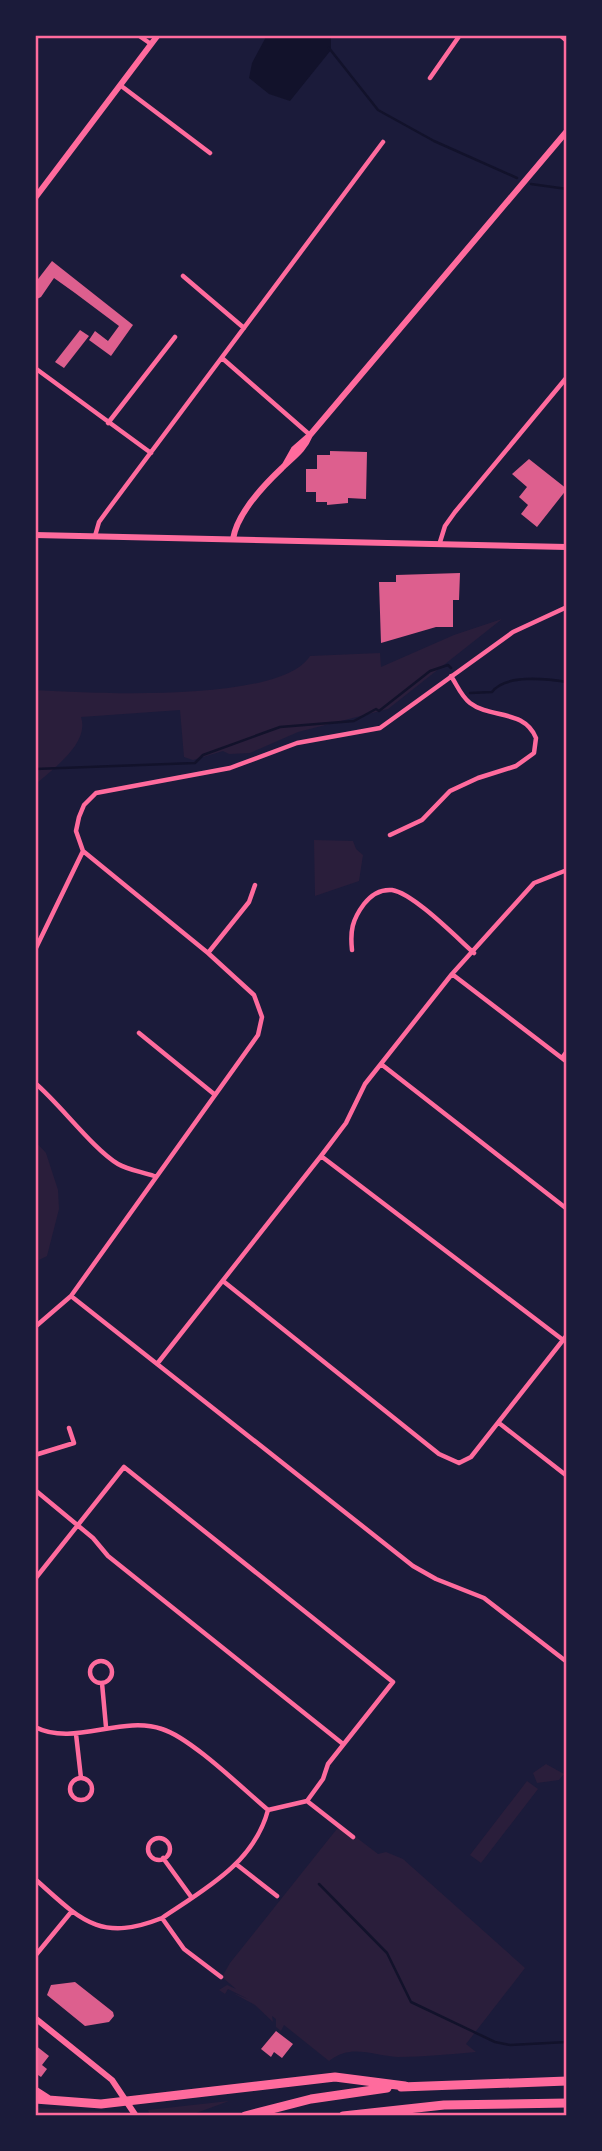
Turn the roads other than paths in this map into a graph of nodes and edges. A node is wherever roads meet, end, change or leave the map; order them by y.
1 (138, 35) edge
2 (158, 35) edge
3 (460, 35) edge
4 (560, 35) edge
5 (567, 40) edge
6 (151, 44) junction
7 (430, 78) dead end
8 (120, 85) junction
9 (567, 131) edge
10 (383, 142) dead end
11 (210, 153) dead end
12 (35, 198) edge
13 (183, 276) dead end
14 (244, 328) junction
15 (175, 337) dead end
16 (222, 358) junction
17 (35, 368) edge
18 (567, 377) edge
19 (108, 423) junction
20 (310, 435) junction
21 (150, 453) junction
22 (35, 535) edge
23 (95, 536) junction
24 (233, 539) junction
25 (440, 542) junction
26 (567, 547) edge
27 (567, 607) edge
28 (451, 676) junction
29 (390, 835) dead end
30 (83, 851) junction
31 (567, 870) edge
32 (255, 885) dead end
33 (37, 939) edge
34 (35, 950) edge
35 (352, 950) dead end
36 (208, 953) junction
37 (474, 953) junction
38 (453, 974) junction
39 (139, 1033) dead end
40 (567, 1051) edge
41 (562, 1058) junction
42 (567, 1062) edge
43 (382, 1064) junction
44 (35, 1083) edge
45 (214, 1094) junction
46 (321, 1156) junction
47 (154, 1176) junction
48 (567, 1209) edge
49 (223, 1281) junction
50 (71, 1296) junction
51 (35, 1327) edge
52 (565, 1337) edge
53 (157, 1364) junction
54 (499, 1423) junction
55 (69, 1428) dead end
56 (35, 1455) edge
57 (567, 1476) edge
58 (35, 1490) edge
59 (77, 1525) junction
60 (35, 1580) edge
61 (567, 1662) edge
62 (102, 1683) junction
63 (35, 1727) edge
64 (106, 1727) junction
65 (76, 1734) junction
66 (343, 1744) junction
67 (81, 1778) junction
68 (307, 1801) junction
69 (268, 1810) junction
70 (353, 1836) dead end
71 (163, 1858) junction
72 (236, 1864) junction
73 (35, 1879) edge
74 (276, 1896) dead end
75 (192, 1898) junction
76 (72, 1911) junction
77 (162, 1918) junction
78 (35, 1956) edge
79 (221, 1977) dead end
80 (35, 2018) edge
81 (567, 2081) edge
82 (405, 2086) junction
83 (35, 2091) edge
84 (35, 2099) edge
85 (50, 2101) junction
86 (567, 2103) edge
87 (136, 2116) edge
88 (245, 2116) edge
89 (343, 2116) edge

1 - 6 street
2 - 6 street
3 - 7 street
4 - 5 street
6 - 8 street
8 - 11 street
8 - 12 street
9 - 20 street
10 - 14 street
13 - 14 street
14 - 16 street
15 - 19 street
16 - 20 street
16 - 21 street
17 - 19 street
18 - 25 street
19 - 21 street
20 - 24 street
21 - 23 street
22 - 23 street
23 - 24 street
24 - 25 street
25 - 26 street
27 - 28 street
28 - 29 street
28 - 30 street
30 - 33 street
30 - 36 street
31 - 37 street
32 - 36 street
33 - 34 street
35 - 37 street
36 - 45 street
37 - 38 street
38 - 41 street
38 - 43 street
39 - 45 street
40 - 41 street
41 - 42 street
43 - 46 street
43 - 48 street
44 - 47 street
45 - 47 street
46 - 49 street
46 - 52 street
47 - 50 street
49 - 53 street
49 - 54 street
50 - 51 street
50 - 53 street
52 - 54 street
53 - 61 street
54 - 57 street
55 - 56 street
58 - 59 street
59 - 60 street
59 - 66 street
59 - 66 street
62 - 62 street
62 - 64 street
63 - 65 street
64 - 65 street
64 - 69 street
65 - 67 street
66 - 68 street
67 - 67 street
68 - 69 street
68 - 70 street
69 - 72 street
71 - 71 street
71 - 75 street
72 - 74 street
72 - 75 street
73 - 76 street
75 - 77 street
76 - 77 street
76 - 78 street
77 - 79 street
80 - 87 street
81 - 82 highway
82 - 85 highway
82 - 88 highway
83 - 85 highway
84 - 85 highway
86 - 89 highway

